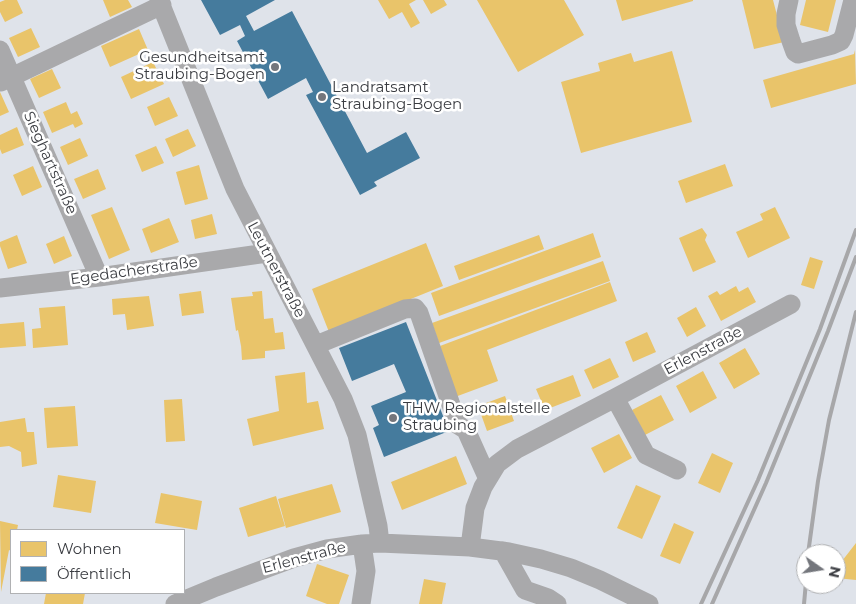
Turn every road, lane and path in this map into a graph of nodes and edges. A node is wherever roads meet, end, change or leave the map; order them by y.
1 (789, 0) edge
2 (853, 0) edge
3 (160, 3) edge
4 (0, 50) edge
5 (6, 80) edge
6 (267, 253) junction
7 (99, 277) junction
8 (0, 288) edge
9 (791, 304) dead end
10 (316, 345) junction
11 (615, 398) junction
12 (677, 470) dead end
13 (488, 479) junction
14 (371, 543) junction
15 (470, 547) junction
16 (503, 551) junction
17 (175, 604) edge
18 (361, 604) edge
19 (557, 604) edge
20 (649, 604) edge

1 - 2 street
3 - 5 street
3 - 6 street, Leutnerstraße
4 - 5 street, Sieghartstraße
5 - 7 street, Sieghartstraße
6 - 7 street, Egedacherstraße
6 - 10 street, Leutnerstraße
7 - 8 street, Egedacherstraße
9 - 11 street, Erlenstraße
10 - 13 street
10 - 14 street, Leutnerstraße
11 - 12 street
11 - 13 street, Erlenstraße
13 - 15 street, Erlenstraße
14 - 15 street, Erlenstraße
14 - 17 street, Erlenstraße
14 - 18 street, Leutnerstraße
15 - 16 street, Erlenstraße
16 - 19 street
16 - 20 street, Erlenstraße

